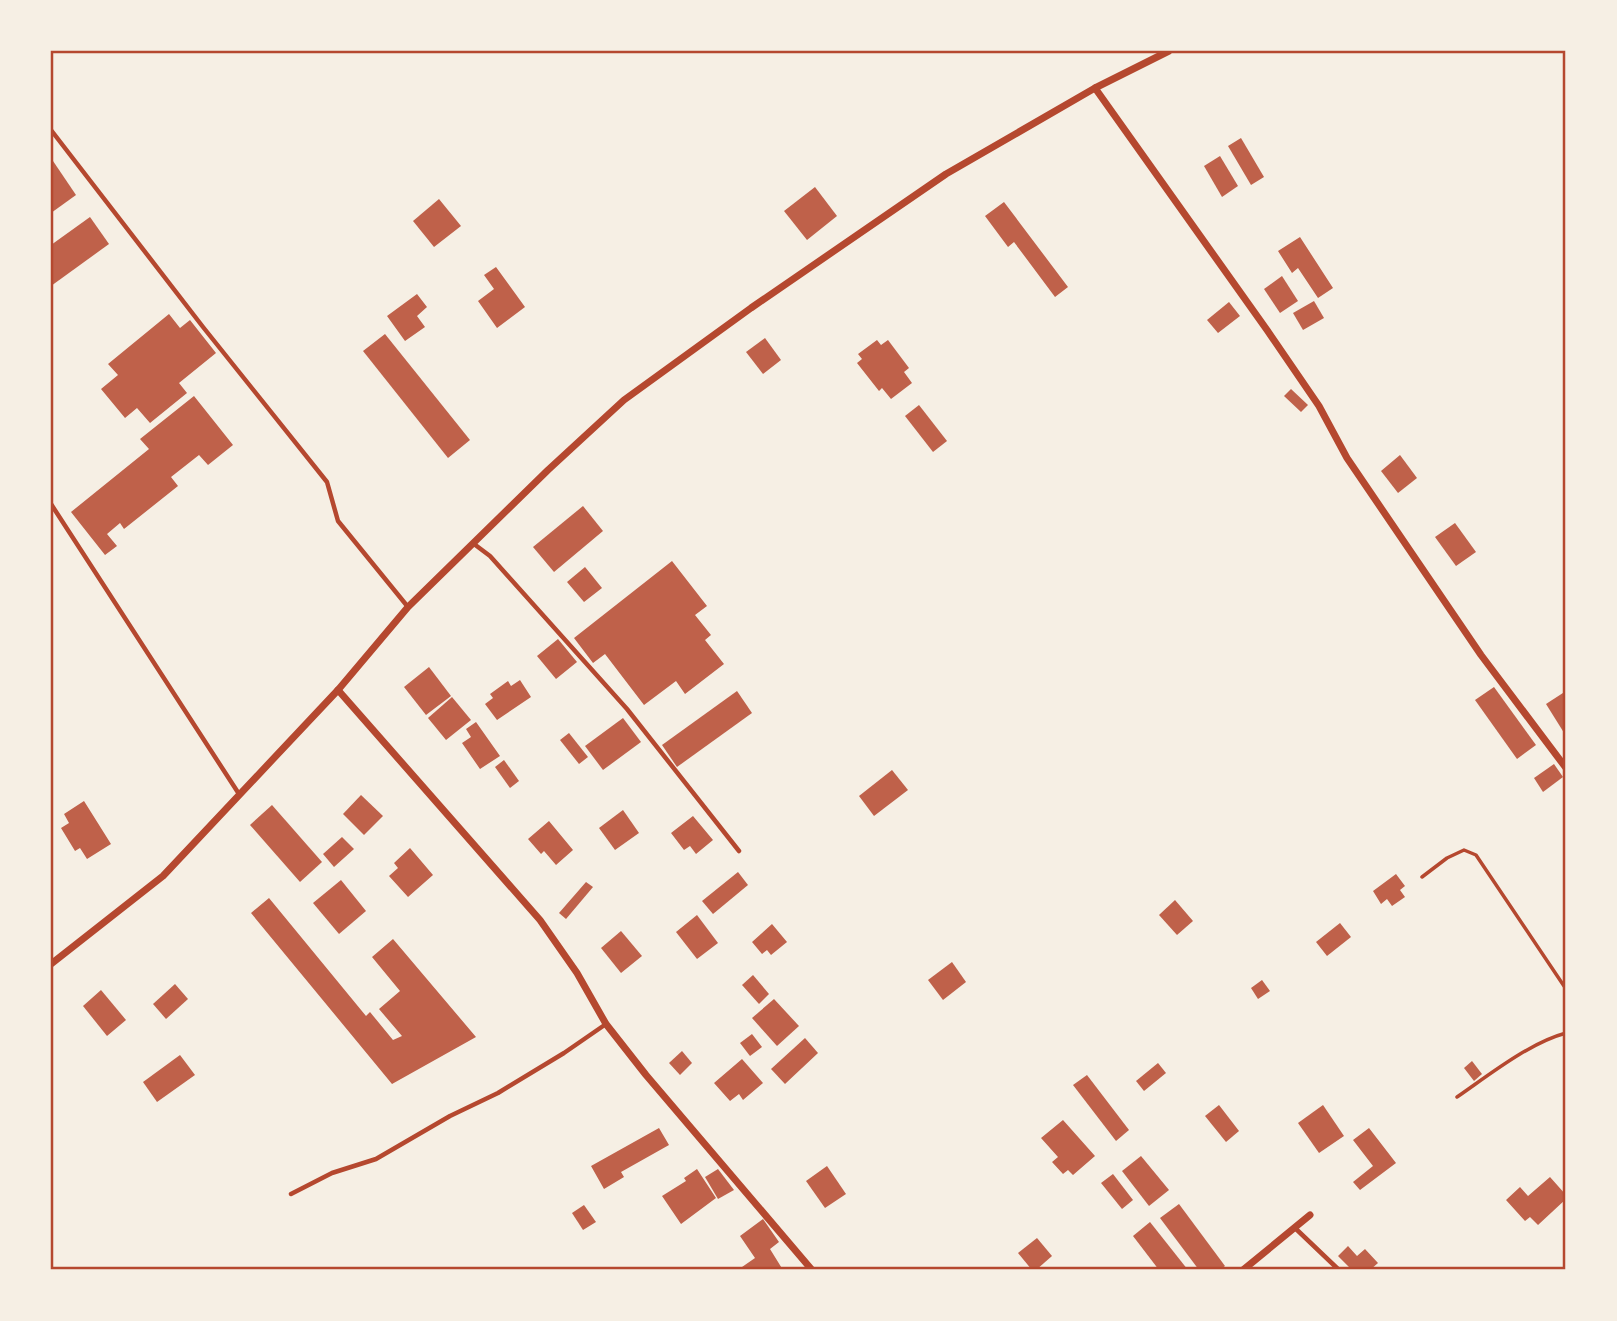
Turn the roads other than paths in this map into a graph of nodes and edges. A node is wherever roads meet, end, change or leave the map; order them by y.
1 (1169, 51) edge
2 (1096, 88) junction
3 (51, 130) edge
4 (51, 504) edge
5 (473, 544) junction
6 (408, 607) junction
7 (338, 690) junction
8 (1566, 768) edge
9 (239, 795) junction
10 (739, 851) dead end
11 (51, 964) edge
12 (606, 1024) junction
13 (291, 1194) dead end
14 (1310, 1214) dead end
15 (1295, 1228) junction
16 (812, 1270) edge
17 (1243, 1270) edge
18 (1339, 1270) edge

1 - 2 street
2 - 5 street
2 - 8 street
3 - 6 lane
4 - 9 lane
5 - 6 street
5 - 10 lane
6 - 7 street
7 - 9 street
7 - 12 street
9 - 11 street
12 - 13 lane
12 - 16 street
14 - 15 street
15 - 17 street
15 - 18 lane

